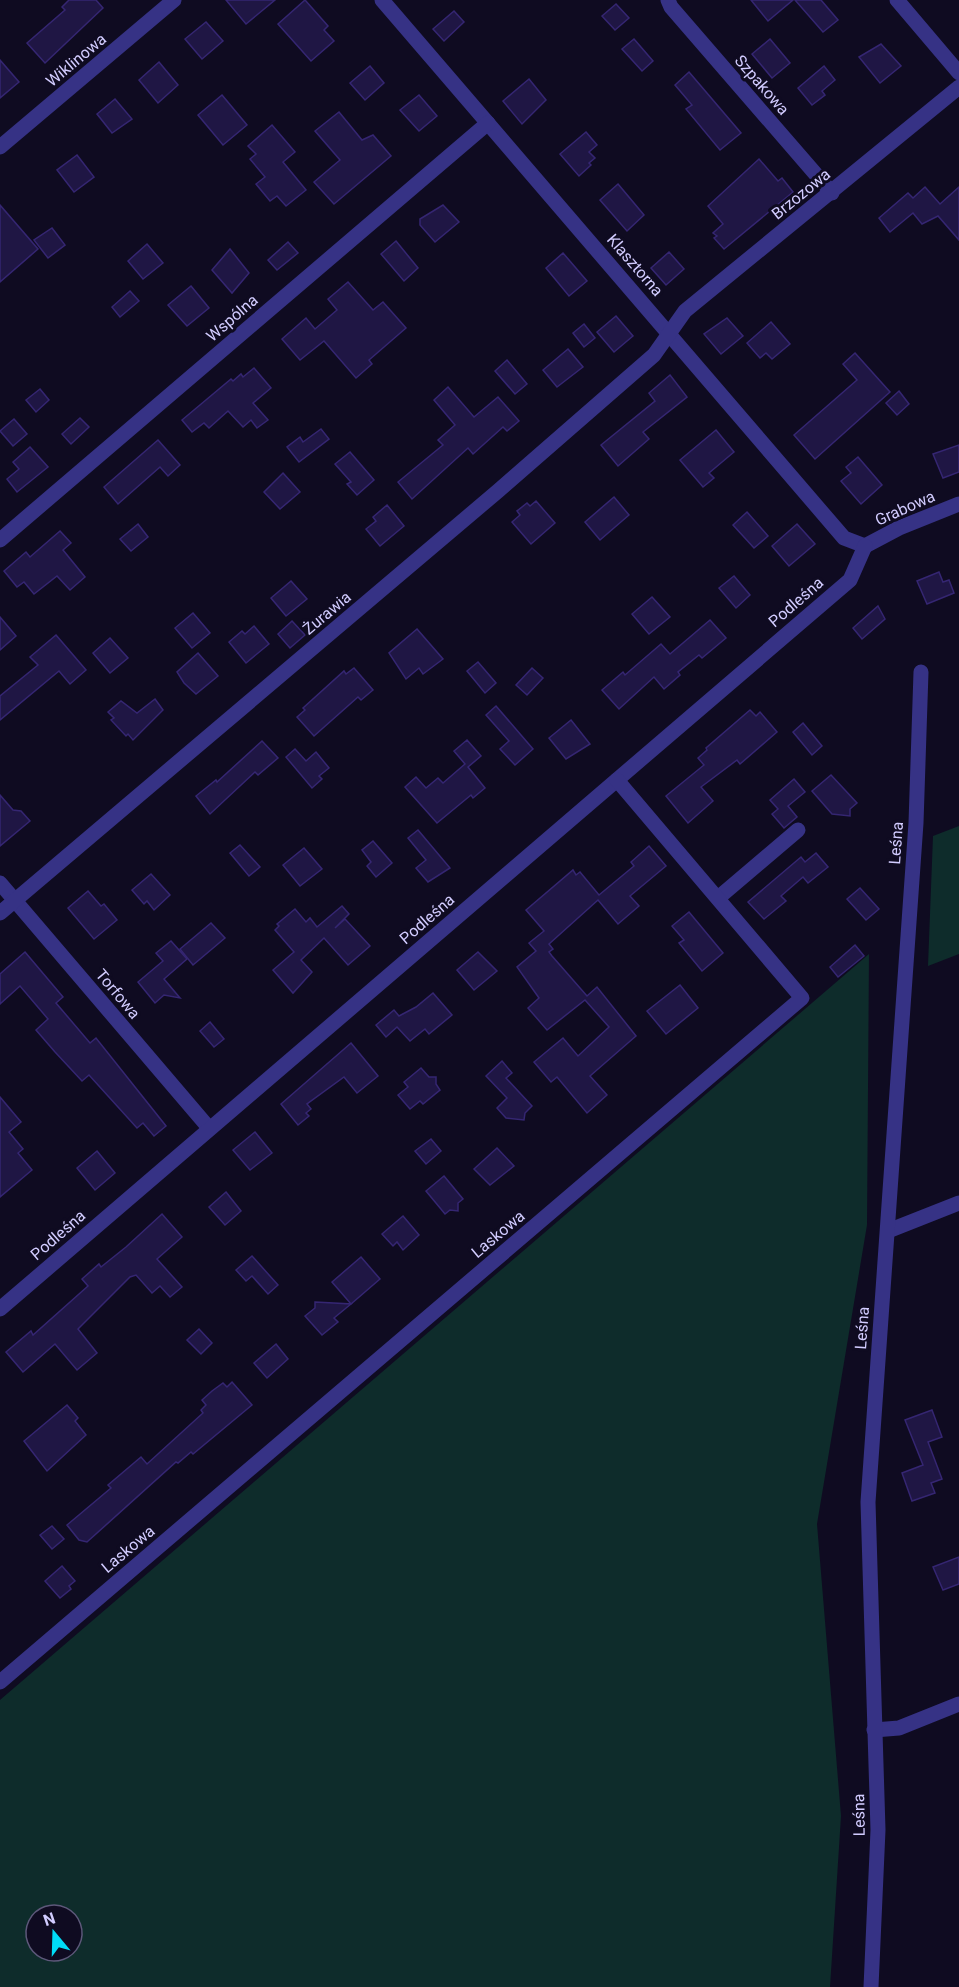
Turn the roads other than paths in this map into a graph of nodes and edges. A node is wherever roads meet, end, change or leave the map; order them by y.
1 (174, 0) edge
2 (382, 0) edge
3 (668, 0) edge
4 (897, 0) edge
5 (959, 73) edge
6 (959, 87) edge
7 (488, 123) junction
8 (0, 147) edge
9 (832, 193) junction
10 (671, 334) junction
11 (959, 504) edge
12 (0, 540) edge
13 (865, 546) junction
14 (921, 672) dead end
15 (617, 780) junction
16 (798, 830) dead end
17 (0, 883) edge
18 (718, 898) junction
19 (15, 900) junction
20 (0, 914) edge
21 (209, 1128) junction
22 (959, 1203) edge
23 (888, 1231) junction
24 (0, 1309) edge
25 (0, 1682) edge
26 (959, 1704) edge
27 (874, 1730) junction
28 (871, 1987) edge

1 - 8 street, Wiklinowa
2 - 7 street, Klasztorna
3 - 9 street, Szpakowa
4 - 5 street
6 - 9 street, Brzozowa
7 - 10 street, Klasztorna
7 - 12 street, Wspólna
9 - 10 street, Brzozowa
10 - 13 street, Klasztorna
10 - 19 street, Żurawia
11 - 13 street, Grabowa
13 - 15 street, Podleśna
14 - 23 street, Leśna
15 - 18 street, Laskowa
15 - 21 street, Podleśna
16 - 18 street
17 - 19 street, Torfowa
18 - 25 street, Laskowa
19 - 20 street, Żurawia
19 - 21 street, Torfowa
21 - 24 street, Podleśna
22 - 23 street
23 - 27 street, Leśna
26 - 27 street
27 - 28 street, Leśna

